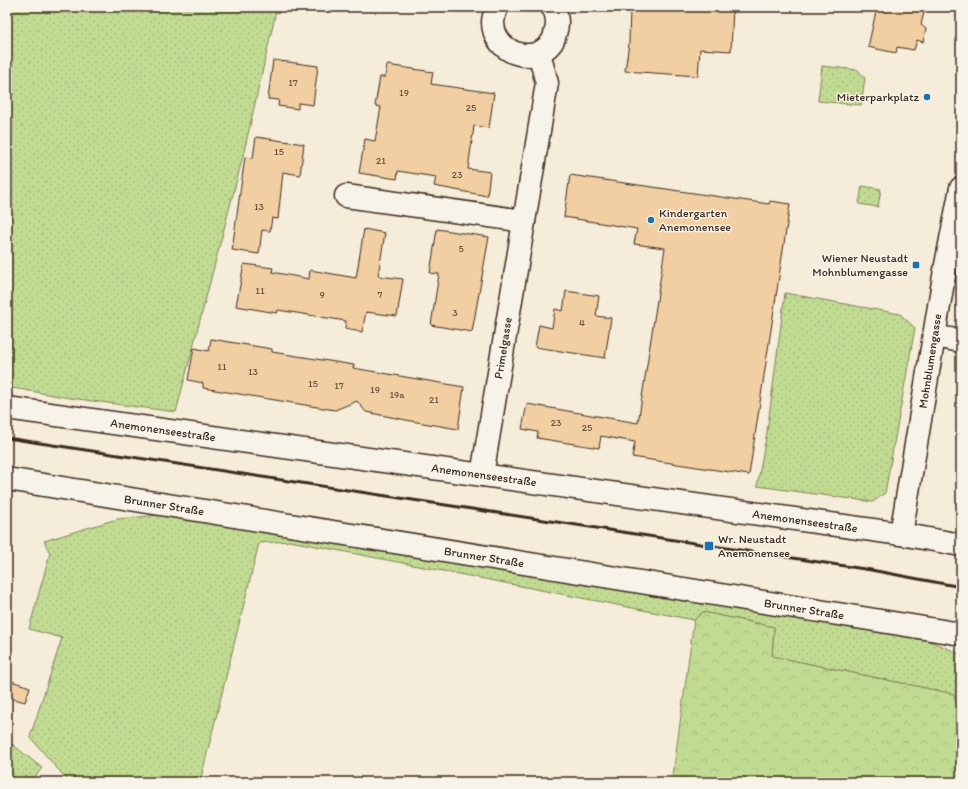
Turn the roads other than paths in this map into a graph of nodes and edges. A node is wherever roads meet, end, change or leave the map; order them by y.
1 (497, 7) edge
2 (552, 7) edge
3 (539, 53) junction
4 (961, 188) edge
5 (346, 196) dead end
6 (524, 221) junction
7 (934, 336) junction
8 (961, 341) edge
9 (7, 408) edge
10 (482, 475) junction
11 (7, 479) edge
12 (901, 534) junction
13 (961, 545) edge
14 (961, 634) edge

1 - 3 street
2 - 3 street
3 - 6 street, Primelgasse
4 - 7 street, Mohnblumengasse
5 - 6 street
6 - 10 street, Primelgasse
7 - 8 street
7 - 12 street, Mohnblumengasse
9 - 10 street, Anemonenseestraße
10 - 12 street, Anemonenseestraße
11 - 14 street, Brunner Straße
12 - 13 street, Anemonenseestraße

